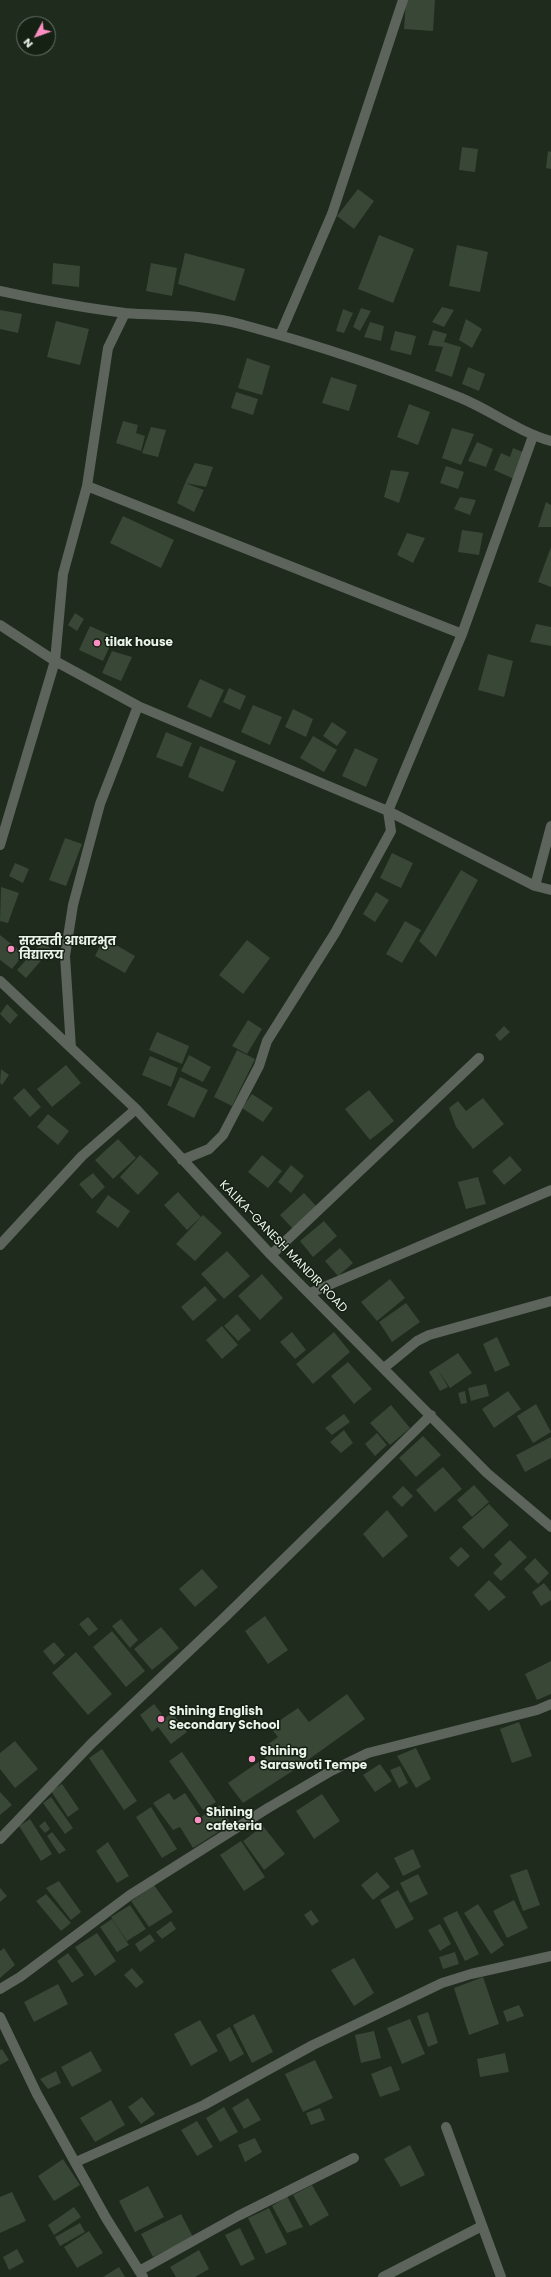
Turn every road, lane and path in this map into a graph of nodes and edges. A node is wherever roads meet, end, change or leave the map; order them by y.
1 (402, 0) edge
2 (0, 291) edge
3 (125, 313) junction
4 (280, 336) junction
5 (533, 436) junction
6 (551, 441) edge
7 (87, 486) junction
8 (0, 625) edge
9 (462, 634) junction
10 (55, 661) junction
11 (138, 706) junction
12 (388, 812) junction
13 (551, 826) edge
14 (0, 845) edge
15 (535, 886) junction
16 (551, 890) edge
17 (0, 981) edge
18 (71, 1048) junction
19 (479, 1058) dead end
20 (136, 1109) junction
21 (182, 1160) junction
22 (551, 1190) edge
23 (0, 1245) edge
24 (271, 1255) junction
25 (310, 1293) junction
26 (551, 1301) edge
27 (384, 1368) junction
28 (431, 1414) junction
29 (551, 1527) edge
30 (551, 1704) edge
31 (0, 1839) edge
32 (551, 1956) edge
33 (0, 1989) edge
34 (0, 2017) edge
35 (446, 2127) dead end
36 (354, 2158) dead end
37 (76, 2162) junction
38 (482, 2226) junction
39 (141, 2274) edge
40 (383, 2277) edge
41 (501, 2277) edge

1 - 4 street
2 - 3 street
3 - 4 street
3 - 7 street
4 - 5 street
5 - 6 street
5 - 9 street
7 - 9 street
7 - 10 street
8 - 10 street
9 - 12 street
10 - 11 street
10 - 14 street
11 - 12 street
11 - 18 street
12 - 15 street
12 - 21 street
13 - 15 street
15 - 16 street
17 - 18 street, KALIKA-GANESH MANDIR ROAD
18 - 20 street, KALIKA-GANESH MANDIR ROAD
19 - 24 street
20 - 21 street, KALIKA-GANESH MANDIR ROAD
20 - 23 street
21 - 24 street, KALIKA-GANESH MANDIR ROAD
22 - 25 street
24 - 25 street, KALIKA-GANESH MANDIR ROAD
25 - 27 street, KALIKA-GANESH MANDIR ROAD
26 - 27 street
27 - 28 street, KALIKA-GANESH MANDIR ROAD
28 - 29 street, KALIKA-GANESH MANDIR ROAD
28 - 31 street
30 - 33 street
32 - 37 street
34 - 37 street
35 - 38 street
36 - 39 street
37 - 39 street
38 - 40 street
38 - 41 street

